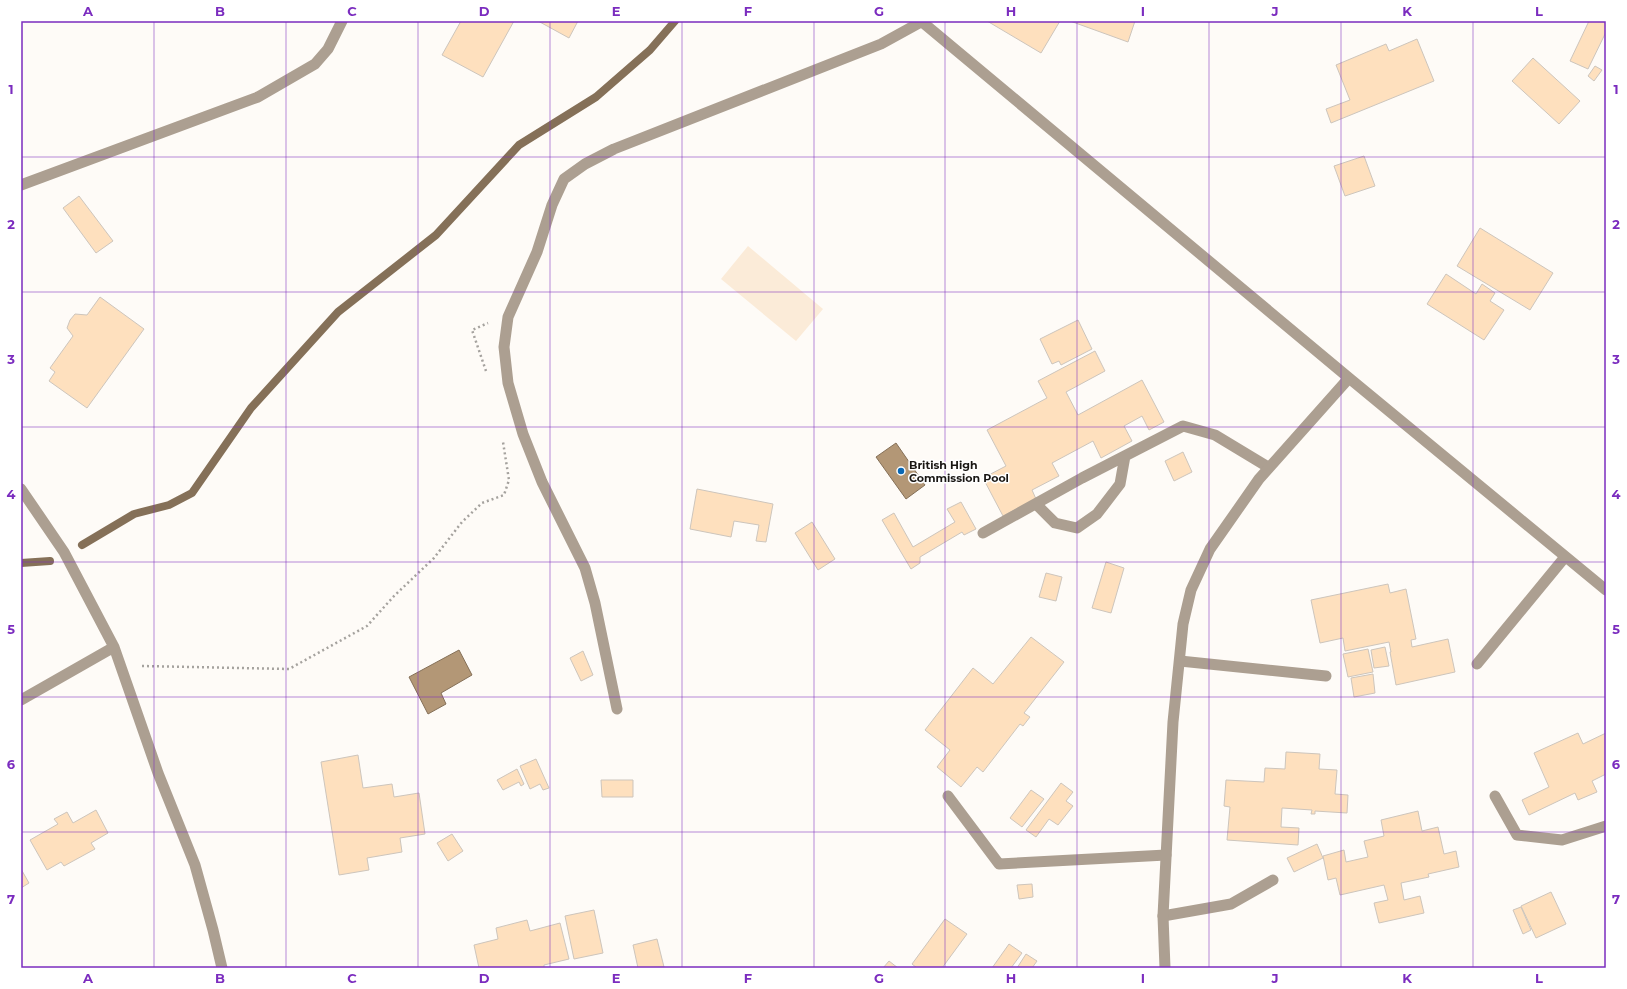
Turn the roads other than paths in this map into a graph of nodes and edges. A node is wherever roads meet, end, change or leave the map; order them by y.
1 (342, 21) edge
2 (921, 21) edge
3 (21, 185) edge
4 (1349, 378) junction
5 (1125, 456) junction
6 (1268, 468) junction
7 (21, 489) edge
8 (1036, 504) junction
9 (983, 533) dead end
10 (1565, 557) junction
11 (1606, 590) edge
12 (114, 647) junction
13 (1180, 661) junction
14 (1477, 664) dead end
15 (1326, 676) dead end
16 (21, 700) edge
17 (617, 709) dead end
18 (948, 796) dead end
19 (1495, 796) dead end
20 (1606, 826) edge
21 (1166, 855) junction
22 (1272, 880) dead end
23 (1164, 916) junction
24 (222, 968) edge
25 (1165, 968) edge

1 - 3 street
2 - 4 street
2 - 17 street
4 - 6 street
4 - 10 street
5 - 6 street
5 - 8 street
5 - 8 street
6 - 13 street
7 - 12 street
8 - 9 street
10 - 11 street
10 - 14 street
12 - 16 street
12 - 24 street
13 - 15 street
13 - 21 street
18 - 21 street
19 - 20 street
21 - 23 street
22 - 23 street
23 - 25 street

